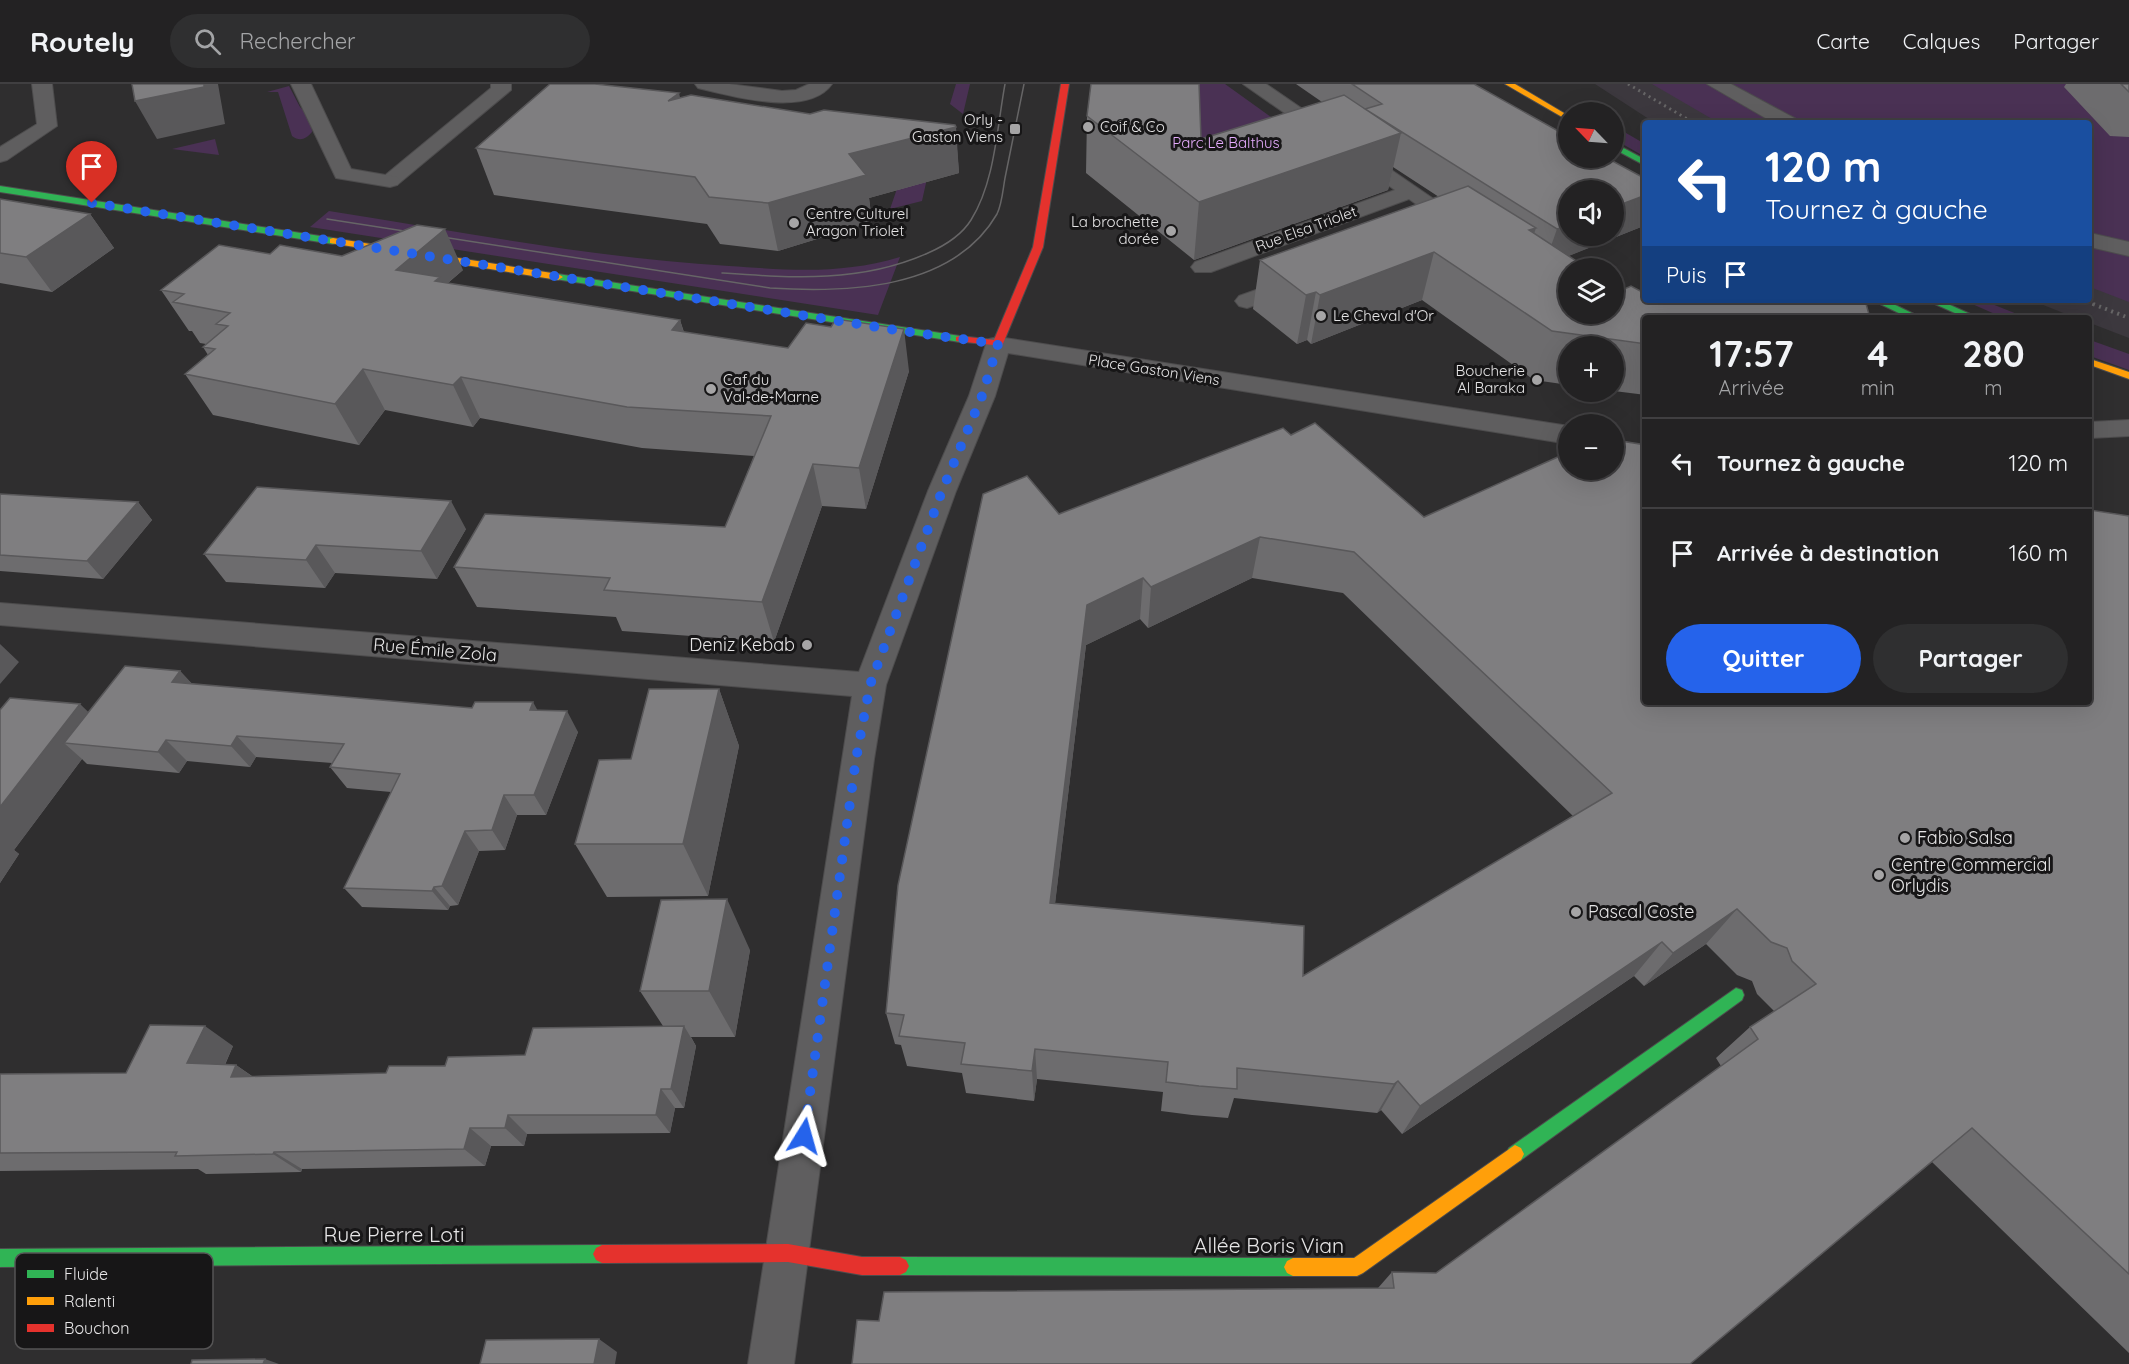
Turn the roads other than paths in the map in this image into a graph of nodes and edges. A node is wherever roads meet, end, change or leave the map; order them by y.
1 (42, 84) edge
2 (301, 84) edge
3 (501, 84) edge
4 (705, 84) edge
5 (822, 84) edge
6 (1065, 84) edge
7 (1253, 84) edge
8 (1509, 84) edge
9 (1717, 84) edge
10 (1558, 113) edge
11 (1783, 120) edge
12 (1624, 152) edge
13 (0, 156) edge
14 (1642, 162) edge
15 (0, 189) edge
16 (1409, 192) junction
17 (1435, 231) edge
18 (2092, 240) edge
19 (2129, 249) edge
20 (1203, 267) dead end
21 (1313, 276) edge
22 (1247, 301) dead end
23 (1884, 303) edge
24 (1938, 303) edge
25 (1910, 315) edge
26 (1967, 315) edge
27 (998, 344) junction
28 (2092, 363) edge
29 (2129, 376) edge
30 (2129, 428) edge
31 (2092, 430) edge
32 (1558, 433) edge
33 (0, 614) edge
34 (870, 685) junction
35 (1736, 995) dead end
36 (788, 1253) junction
37 (213, 1256) edge
38 (0, 1257) edge
39 (15, 1257) edge
40 (771, 1364) edge

1 - 13 street
2 - 3 street
4 - 5 street
6 - 27 street
7 - 16 street
8 - 10 street
9 - 11 street
12 - 14 street
15 - 27 street
16 - 17 street
16 - 20 street, Rue Elsa Triolet
18 - 19 street
21 - 22 street
23 - 25 street
24 - 26 street
27 - 32 street, Place Gaston Viens
27 - 34 street
28 - 29 street
30 - 31 street
33 - 34 street, Rue Émile Zola
34 - 36 street
35 - 36 street, Allée Boris Vian
36 - 37 street, Rue Pierre Loti
36 - 40 street
38 - 39 street, Rue Pierre Loti

